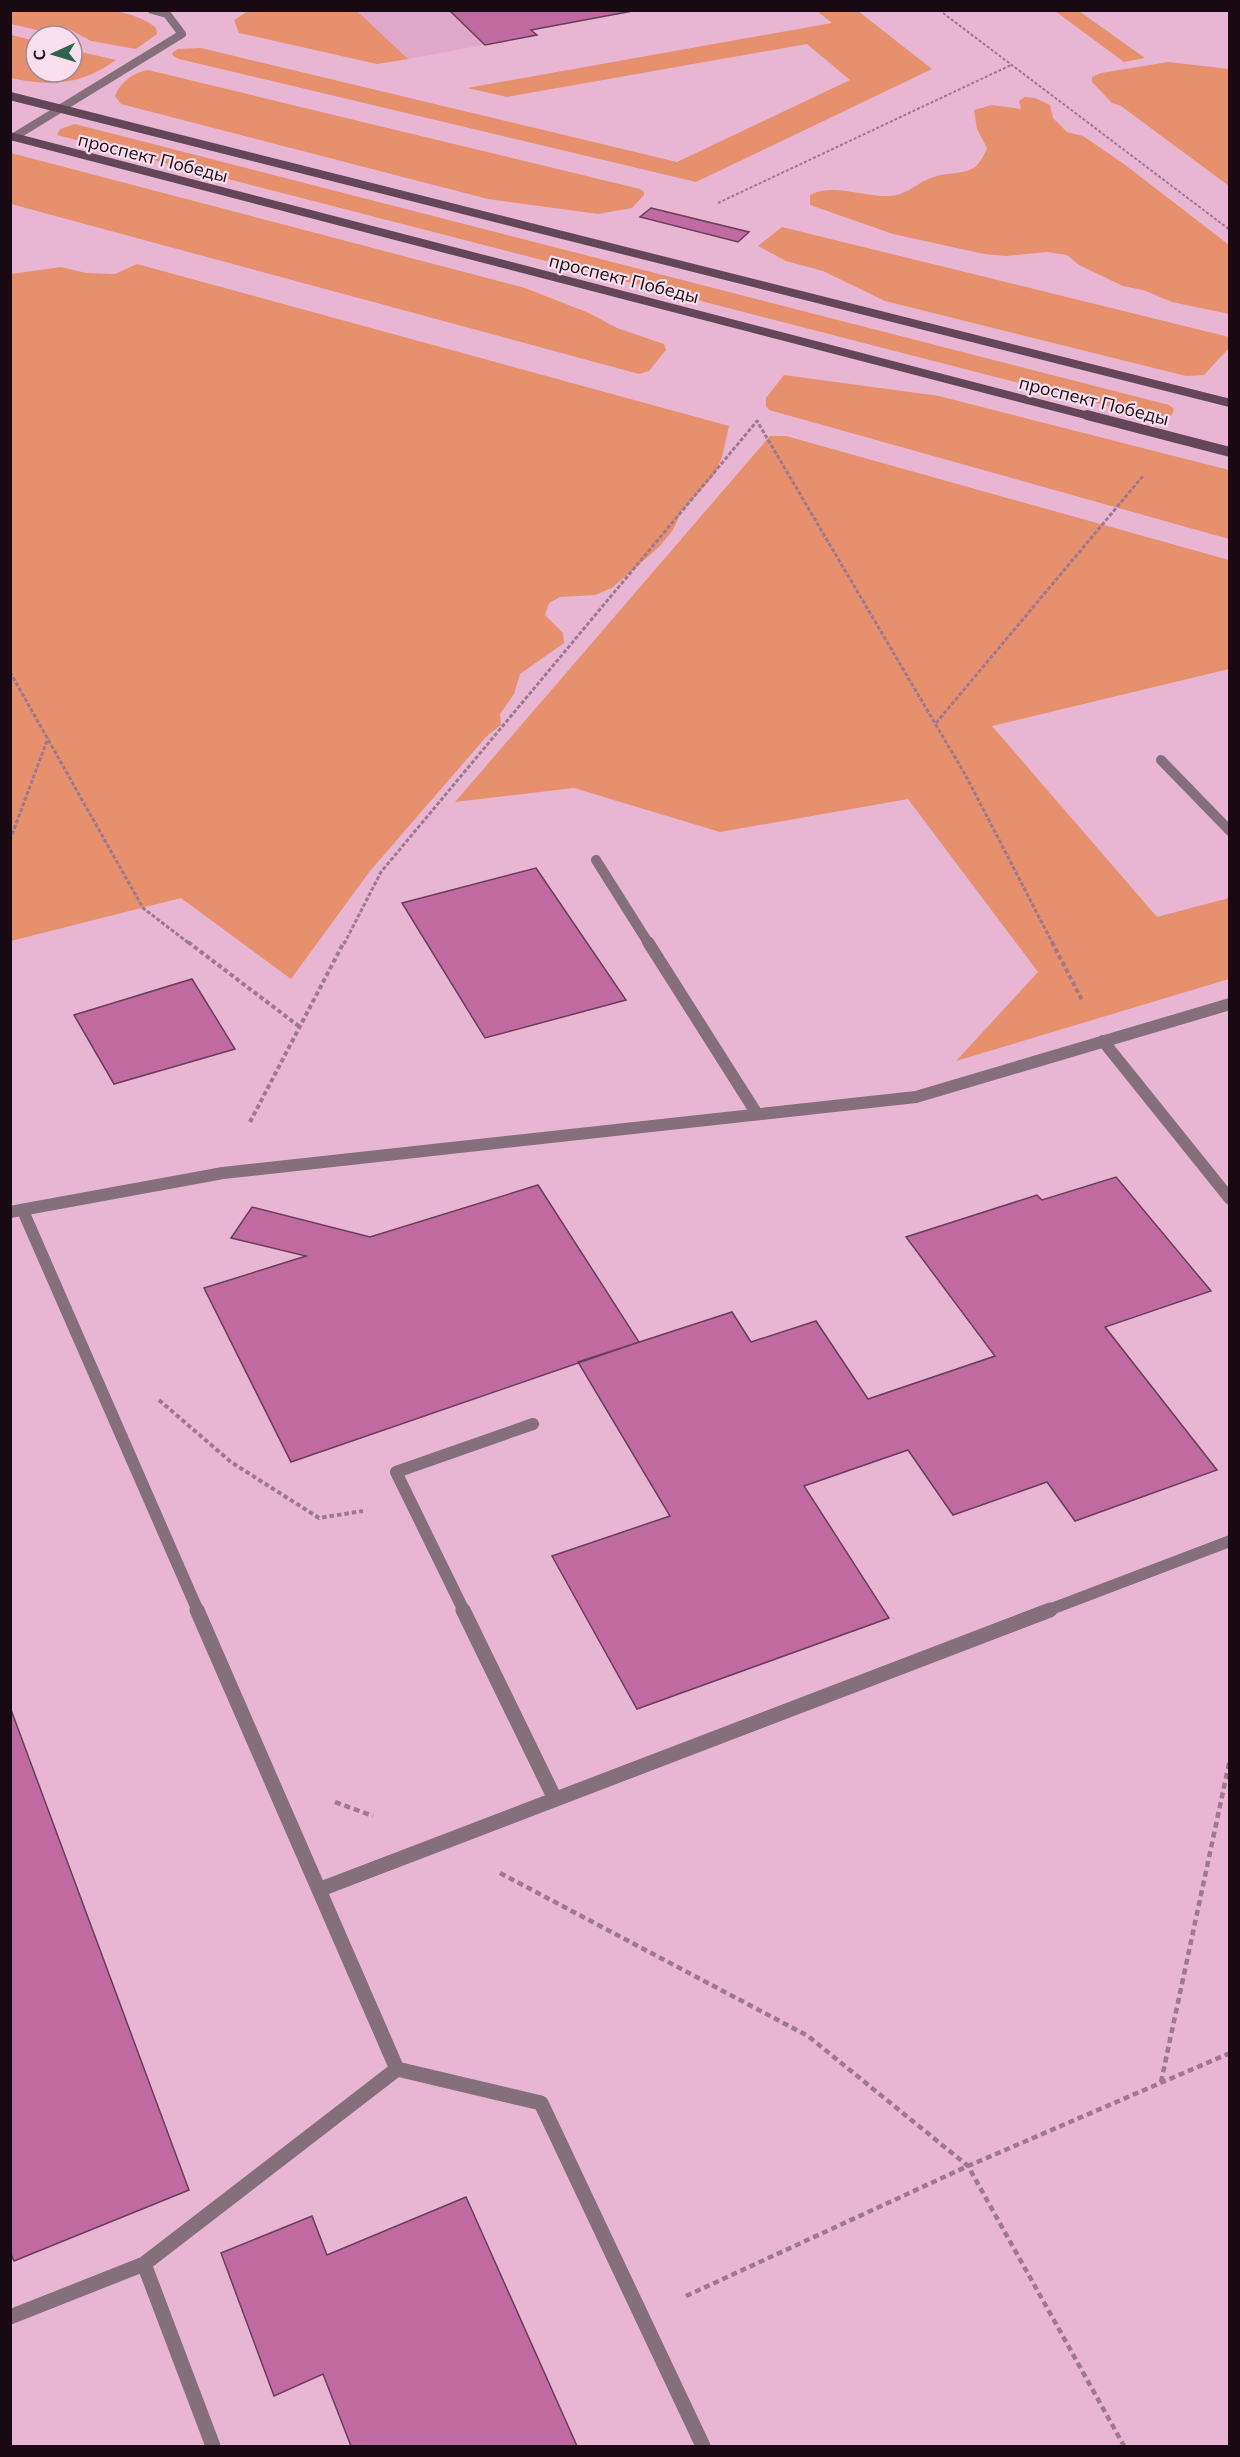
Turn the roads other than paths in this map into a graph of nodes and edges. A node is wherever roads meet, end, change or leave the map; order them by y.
1 (152, 10) edge
2 (10, 96) edge
3 (63, 109) junction
4 (12, 137) edge
5 (1230, 403) edge
6 (1230, 452) edge
7 (1161, 760) dead end
8 (1230, 831) edge
9 (596, 860) dead end
10 (1230, 1004) edge
11 (1103, 1041) junction
12 (757, 1114) junction
13 (1230, 1199) edge
14 (17, 1211) edge
15 (533, 1424) dead end
16 (1230, 1540) edge
17 (555, 1799) junction
18 (321, 1889) junction
19 (397, 2069) junction
20 (144, 2264) junction
21 (10, 2317) edge
22 (213, 2446) edge
23 (703, 2446) edge

1 - 3 lane
2 - 3 main road, проспект Победы
3 - 4 lane
3 - 5 main road, проспект Победы
4 - 6 main road, проспект Победы
7 - 8 lane
9 - 12 lane
10 - 11 lane
11 - 12 lane
11 - 13 lane
12 - 14 lane
14 - 18 lane
15 - 17 lane
16 - 17 lane
17 - 18 lane
18 - 19 lane
19 - 20 lane
19 - 23 lane
20 - 21 lane
20 - 22 lane

